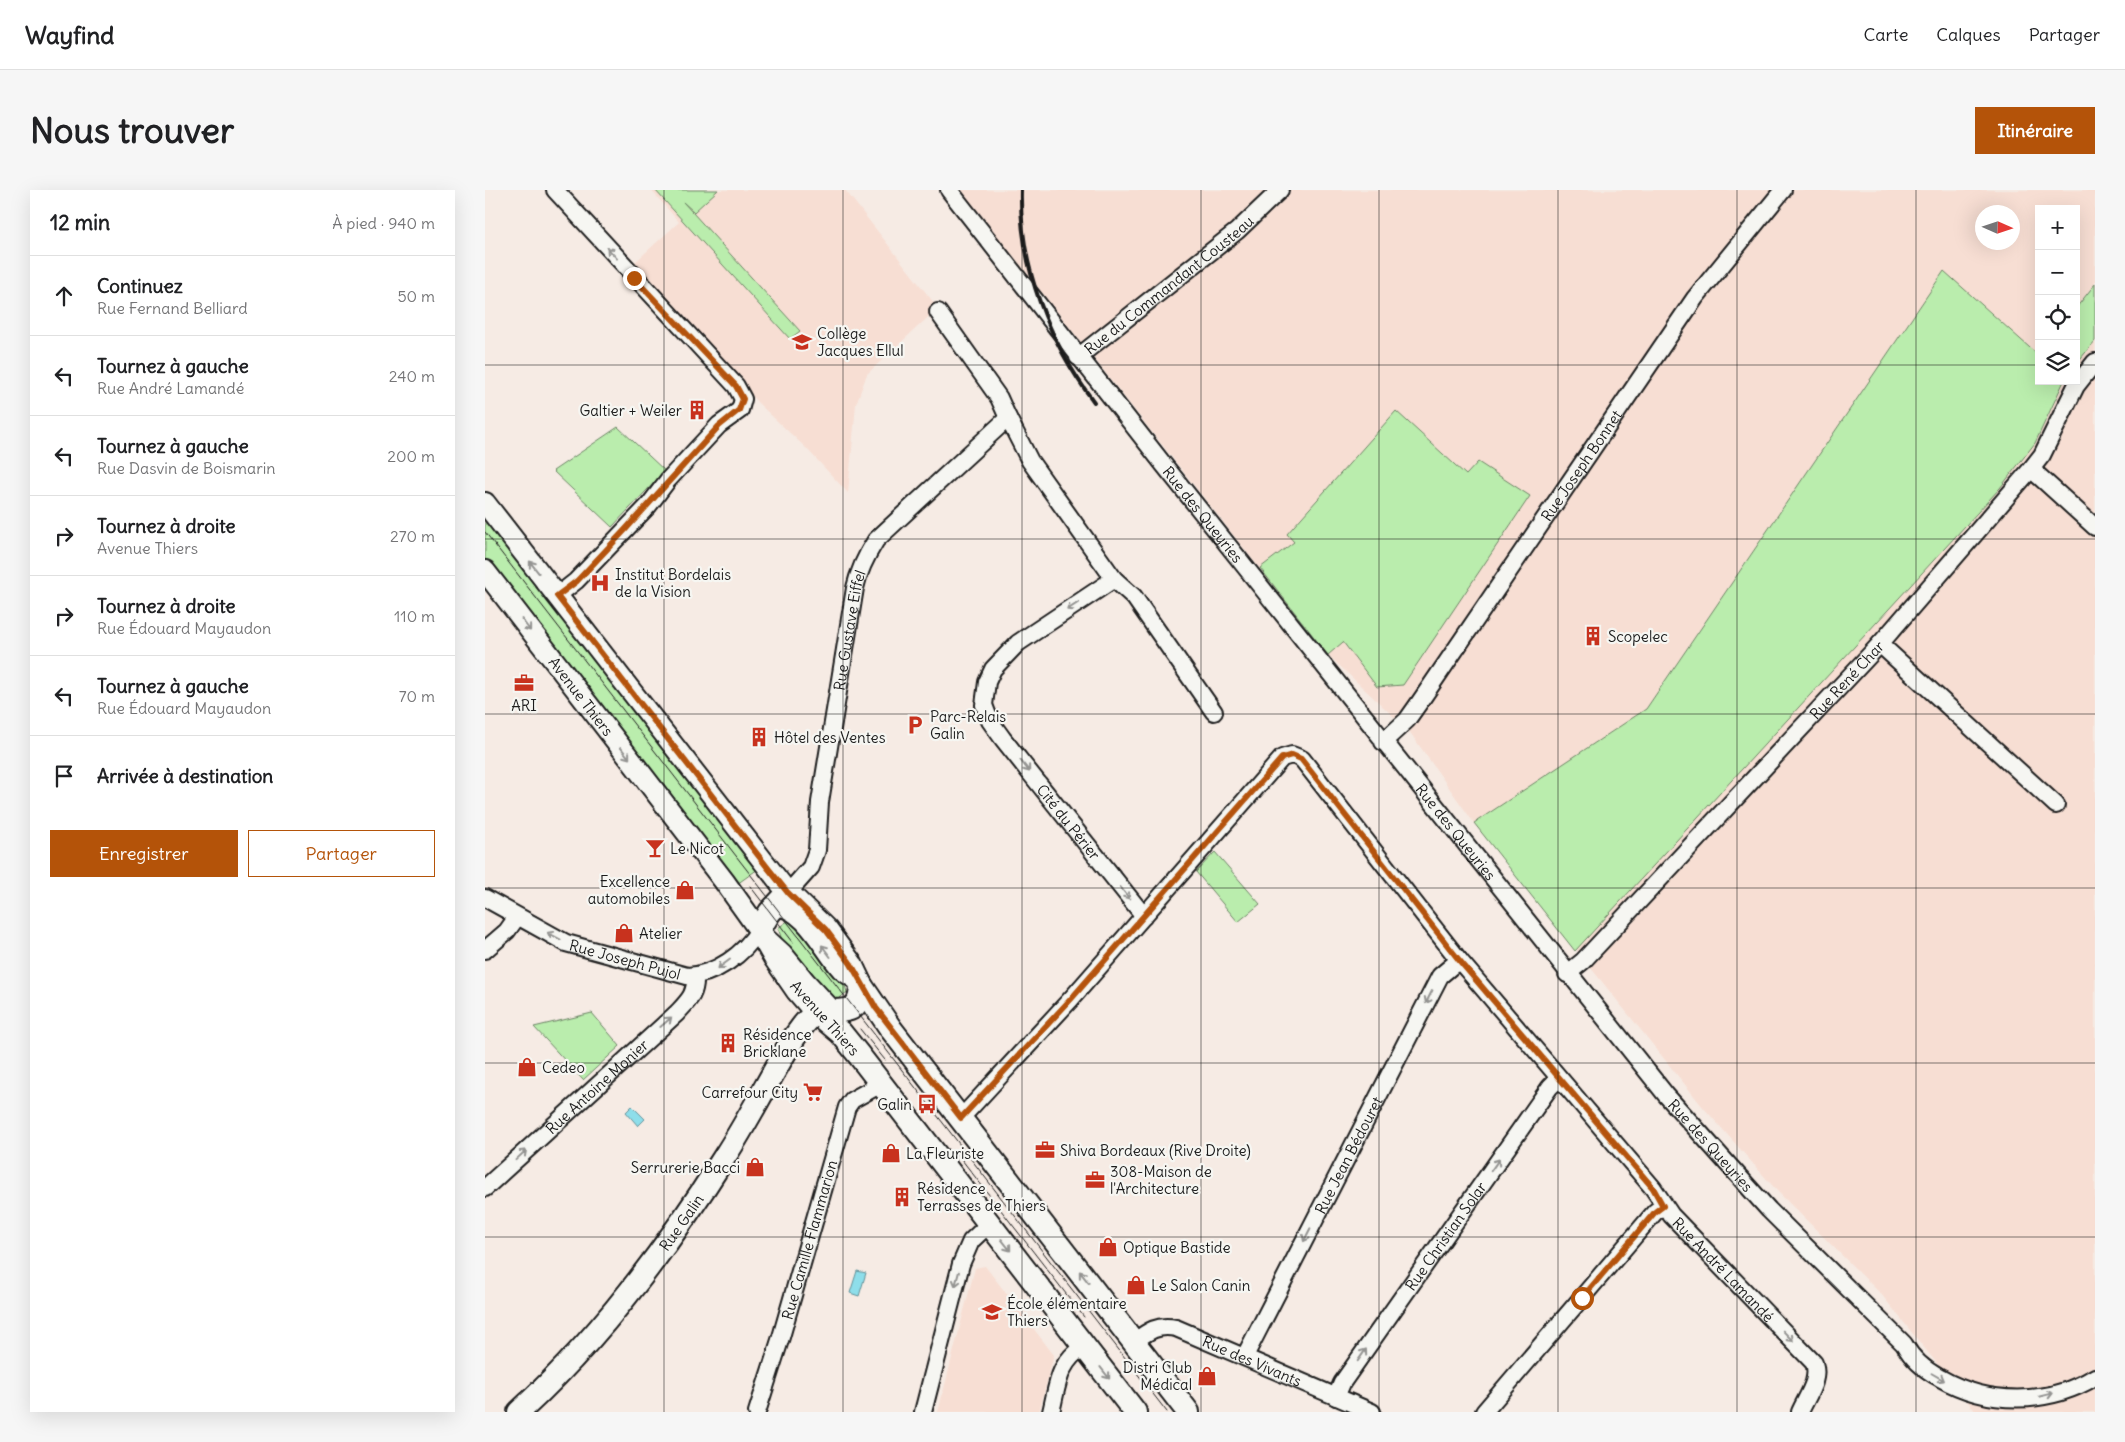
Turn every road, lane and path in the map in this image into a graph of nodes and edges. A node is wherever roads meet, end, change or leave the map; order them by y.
1 (555, 190) edge
2 (949, 190) edge
3 (1280, 190) edge
4 (1783, 190) edge
5 (939, 312) dead end
6 (1078, 357) junction
7 (2095, 362) edge
8 (1008, 418) junction
9 (2031, 469) junction
10 (485, 503) edge
11 (2095, 527) edge
12 (485, 572) edge
13 (1114, 579) junction
14 (557, 596) junction
15 (1880, 644) junction
16 (1214, 712) dead end
17 (1383, 742) junction
18 (2056, 805) dead end
19 (485, 898) edge
20 (782, 900) junction
21 (517, 916) junction
22 (1144, 916) junction
23 (759, 930) junction
24 (485, 950) edge
25 (1459, 960) junction
26 (1567, 974) junction
27 (695, 976) junction
28 (861, 984) junction
29 (826, 1012) junction
30 (1559, 1078) junction
31 (881, 1084) junction
32 (961, 1118) junction
33 (485, 1188) edge
34 (1663, 1206) junction
35 (990, 1224) junction
36 (1134, 1342) junction
37 (1084, 1346) junction
38 (1245, 1356) junction
39 (2095, 1377) edge
40 (1336, 1396) junction
41 (2020, 1400) junction
42 (519, 1412) edge
43 (757, 1412) edge
44 (923, 1412) edge
45 (1051, 1412) edge
46 (1135, 1412) edge
47 (1189, 1412) edge
48 (1372, 1412) edge
49 (1484, 1412) edge
50 (1800, 1412) edge
51 (2035, 1412) edge

14 -> 1 street
2 - 6 street, Rue des Queyries
3 - 6 street, Rue du Commandant Cousteau
4 - 17 street, Rue Joseph Bonnet
5 - 8 street
6 - 17 street, Rue des Queyries
7 - 9 street, Rue René Char
8 - 13 street
8 - 20 street, Rue Gustave Eiffel
9 - 11 street
9 - 15 street, Rue René Char
14 -> 10 street
12 -> 23 street, Avenue Thiers
13 - 16 street
13 -> 22 street, Cité du Périer
14 - 20 street
15 - 18 street
15 - 26 street, Rue René Char
17 - 26 street, Rue des Queyries
19 - 21 street, Rue Joseph Pujol
20 - 23 main road
28 -> 20 main road
21 - 24 street
27 -> 21 street, Rue Joseph Pujol
22 - 25 street, Rue André Lamandé
22 - 32 street
23 -> 27 street, Rue Joseph Pujol
23 - 29 main road, Avenue Thiers
25 - 30 street, Rue André Lamandé
25 -> 38 street, Rue Jean Bédouret
26 -> 41 street, Rue des Queyries
33 -> 27 street, Rue Antoine Monier
28 - 29 main road
28 - 32 main road
29 - 31 main road, Avenue Thiers
29 - 42 main road, Rue Galin
30 - 34 street, Rue André Lamandé
40 -> 30 street, Rue Christian Solar
31 - 35 main road, Avenue Thiers
31 - 43 street, Rue Camille Flammarion
36 -> 32 main road
34 - 49 street
34 -> 50 street, Rue André Lamandé
35 -> 37 main road, Avenue Thiers
35 -> 44 street
36 - 38 street, Rue des Vivants
36 - 47 main road
37 - 45 street
37 -> 46 main road, Avenue Thiers
38 - 40 street, Rue des Vivants
41 -> 39 street, Rue des Queyries
40 - 48 street, Rue des Vivants
41 - 51 street

